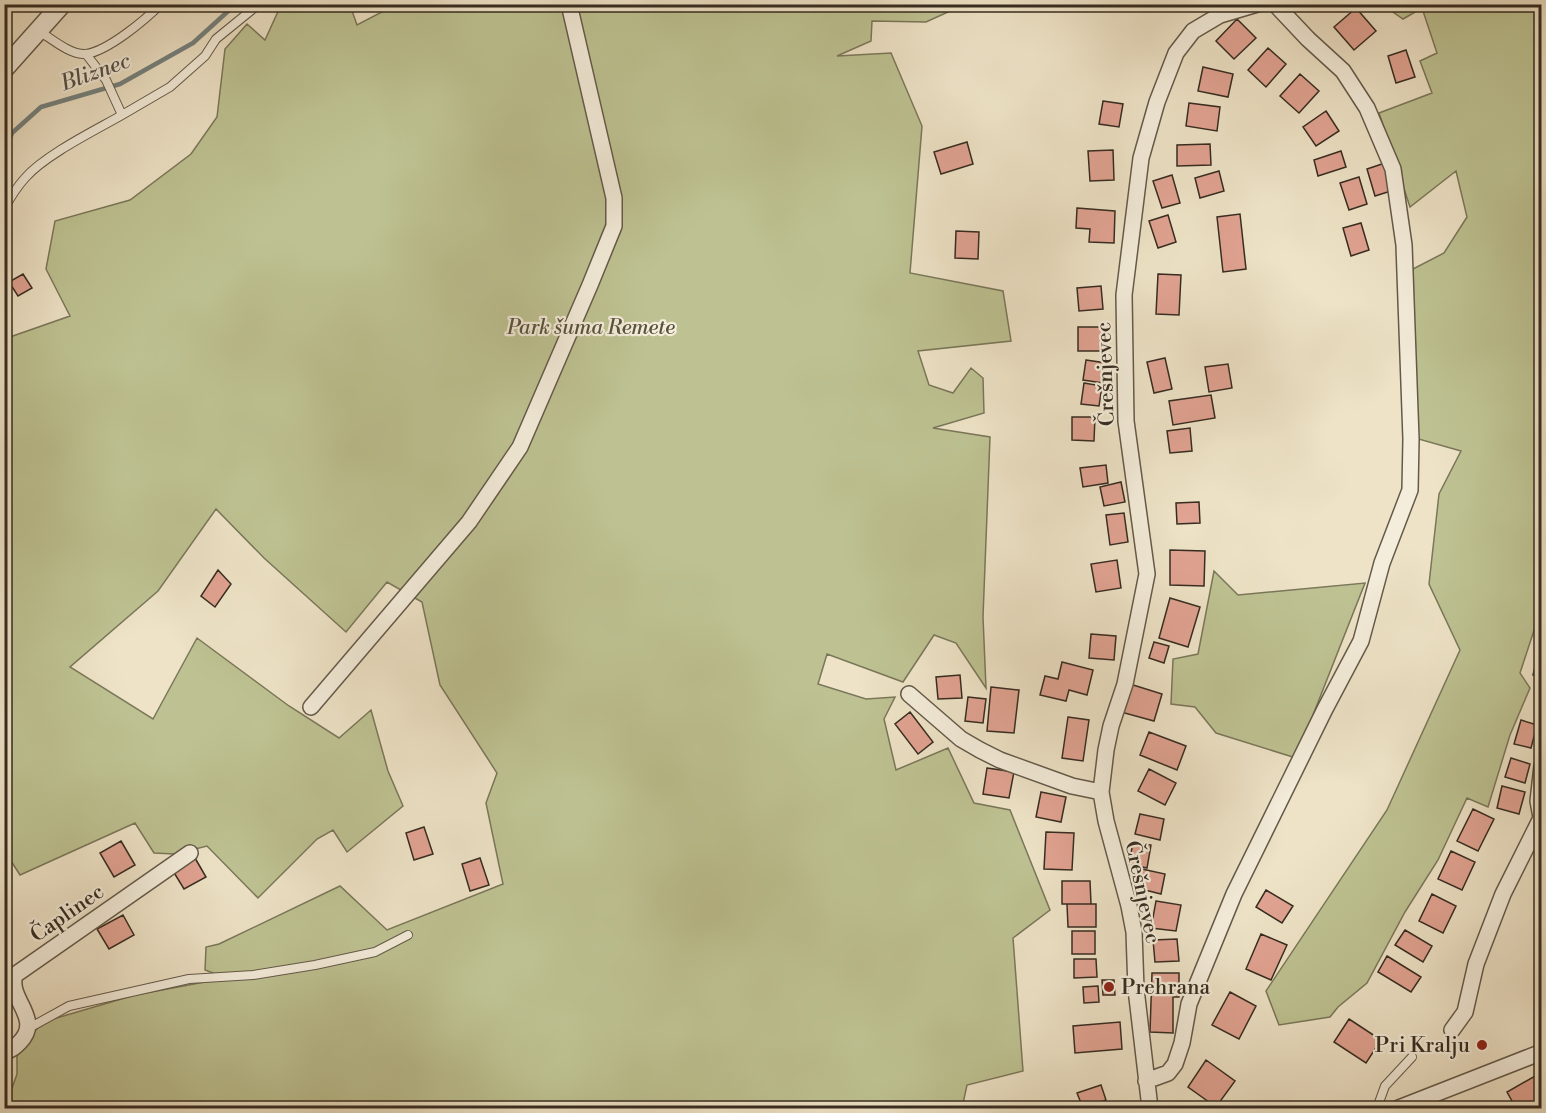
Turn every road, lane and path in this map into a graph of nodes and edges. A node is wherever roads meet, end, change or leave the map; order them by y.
1 (62, 4) edge
2 (161, 4) edge
3 (259, 4) edge
4 (569, 4) edge
5 (1257, 4) edge
6 (1275, 4) edge
7 (39, 31) junction
8 (86, 54) junction
9 (4, 69) edge
10 (122, 115) junction
11 (4, 209) edge
12 (909, 694) dead end
13 (311, 707) dead end
14 (1542, 766) edge
15 (1101, 792) junction
16 (1541, 822) edge
17 (190, 853) dead end
18 (408, 935) dead end
19 (29, 1028) junction
20 (1452, 1030) dead end
21 (4, 1052) edge
22 (1542, 1052) edge
23 (1412, 1057) dead end
24 (1146, 1081) junction
25 (1150, 1108) edge
26 (1377, 1108) edge
27 (1399, 1108) edge

1 - 7 street
2 - 8 lane
3 - 10 lane
4 - 13 street
5 - 15 street, Črešnjevec
6 - 24 street
7 - 8 lane
7 - 9 street
8 - 10 lane
10 - 11 lane
12 - 15 street
14 - 16 street
15 - 24 street, Črešnjevec
16 - 20 street
17 - 19 street, Čaplinec
18 - 19 lane
19 - 21 street
22 - 27 street
23 - 26 lane
24 - 25 street, Črešnjevec

